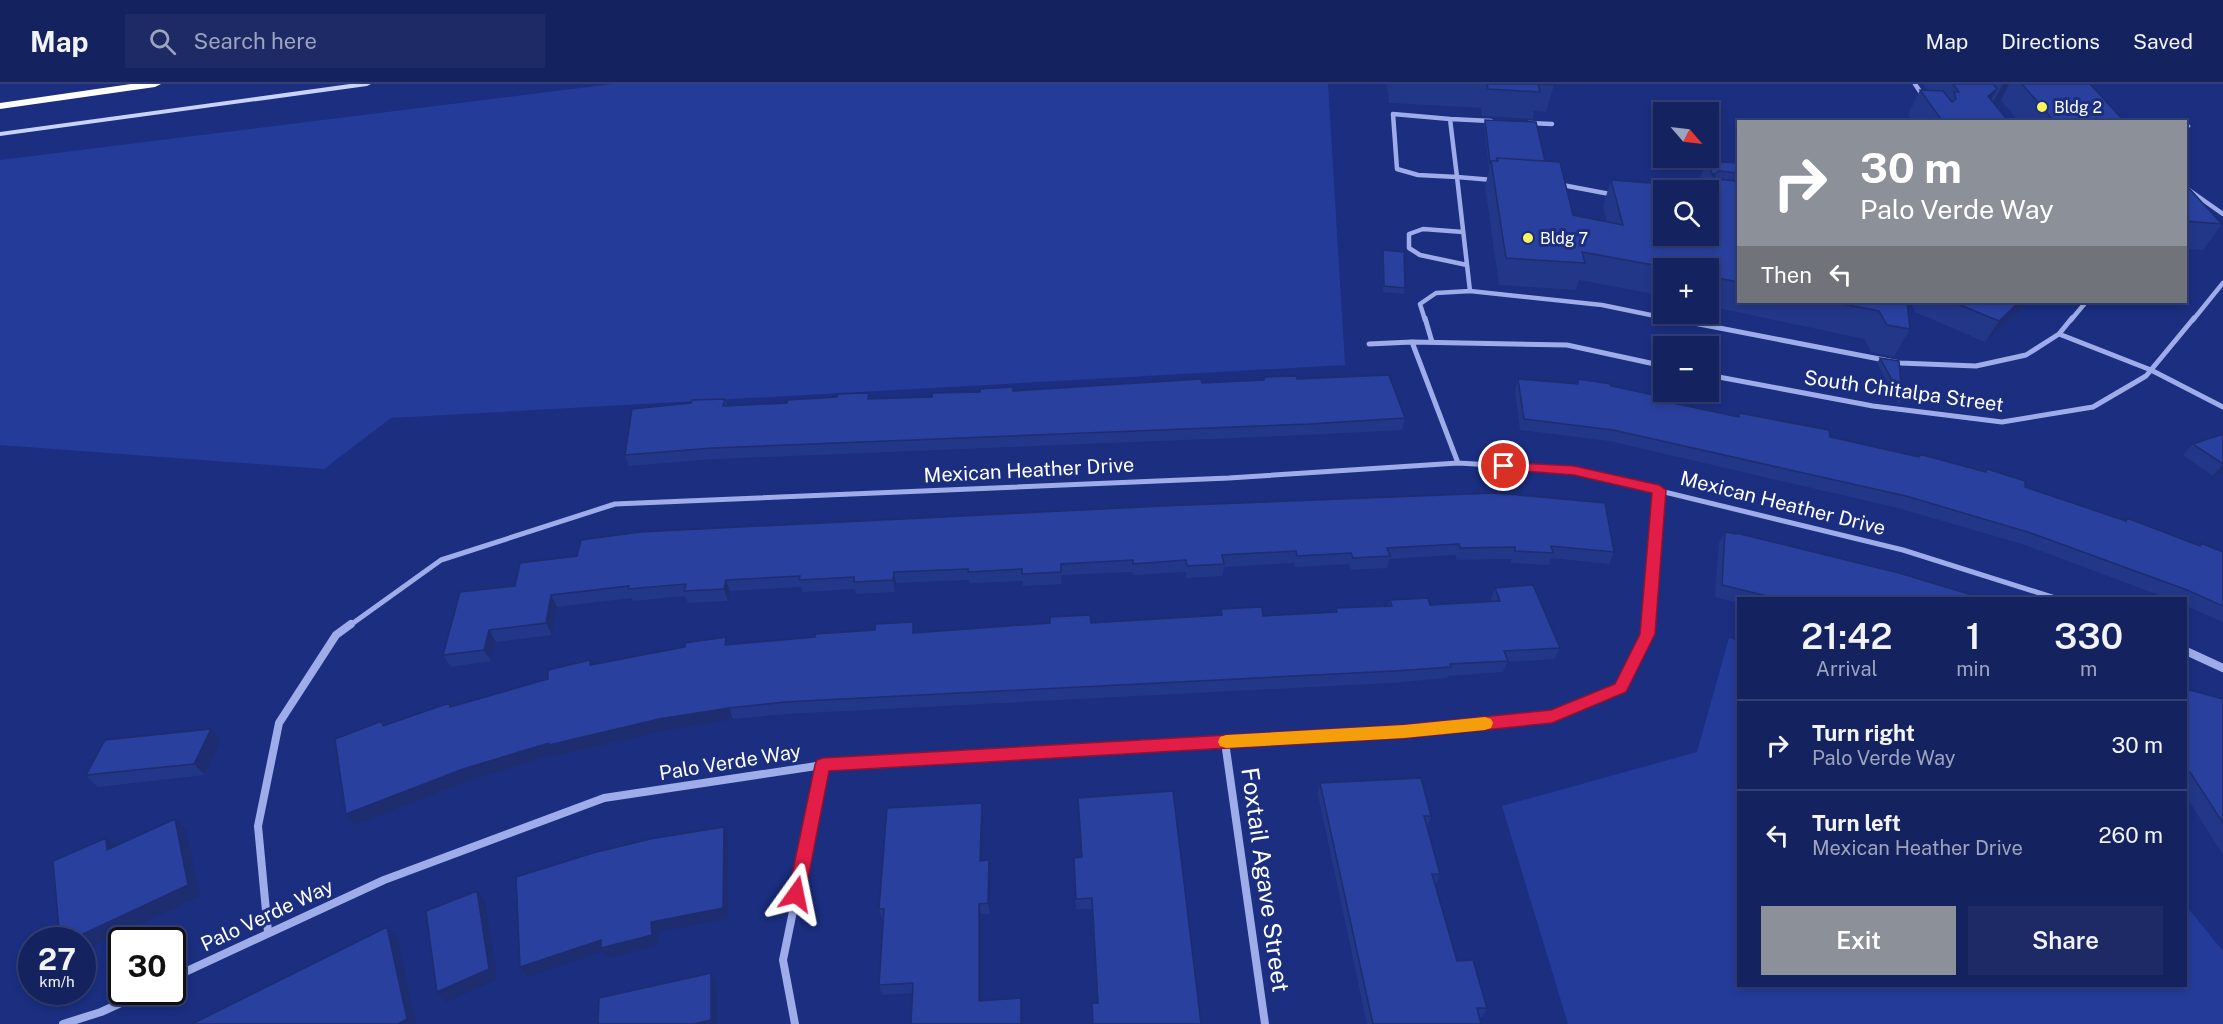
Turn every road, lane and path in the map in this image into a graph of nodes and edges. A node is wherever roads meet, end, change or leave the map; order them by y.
1 (156, 84) edge
2 (367, 84) edge
3 (1915, 84) edge
4 (1927, 103) edge
5 (1, 105) edge
6 (1450, 119) junction
7 (1495, 121) edge
8 (1518, 122) edge
9 (1552, 124) dead end
10 (0, 134) edge
11 (1457, 177) junction
12 (1504, 180) edge
13 (1551, 184) edge
14 (2187, 189) edge
15 (1628, 196) edge
16 (2223, 214) edge
17 (1464, 232) junction
18 (1467, 265) junction
19 (2223, 283) edge
20 (1470, 291) junction
21 (2085, 303) edge
22 (2059, 334) junction
23 (1412, 342) junction
24 (1432, 342) junction
25 (1369, 344) dead end
26 (1653, 364) edge
27 (2151, 370) junction
28 (1719, 377) edge
29 (2223, 406) edge
30 (1458, 464) junction
31 (1659, 490) junction
32 (2052, 597) edge
33 (2187, 651) edge
34 (2223, 668) edge
35 (1226, 742) junction
36 (823, 765) junction
37 (268, 932) junction
38 (186, 971) edge
39 (116, 1005) edge
40 (63, 1024) edge
41 (795, 1024) edge
42 (1265, 1024) edge

1 - 5 highway
2 - 10 main road
3 - 4 street
6 - 7 street
6 - 11 street
6 - 11 street
8 - 9 street
11 - 12 street
11 - 17 street
13 - 15 street
14 - 16 street
17 - 18 street
17 - 18 street
18 - 20 street
19 - 27 street, South Chitalpa Street
20 - 22 street
20 - 24 street
21 - 22 street
22 - 27 street
23 - 24 street
23 - 25 street
23 - 30 street
24 - 26 street
27 - 28 street, South Chitalpa Street
27 - 29 street
30 - 31 street, Mexican Heather Drive
30 - 37 street, Mexican Heather Drive
31 - 32 street, Mexican Heather Drive
31 - 35 street, Palo Verde Way
33 - 34 street
35 - 36 street, Palo Verde Way
35 - 42 street, Foxtail Agave Street
36 - 37 street, Palo Verde Way
36 - 41 street
37 - 38 street, Palo Verde Way
39 - 40 street

